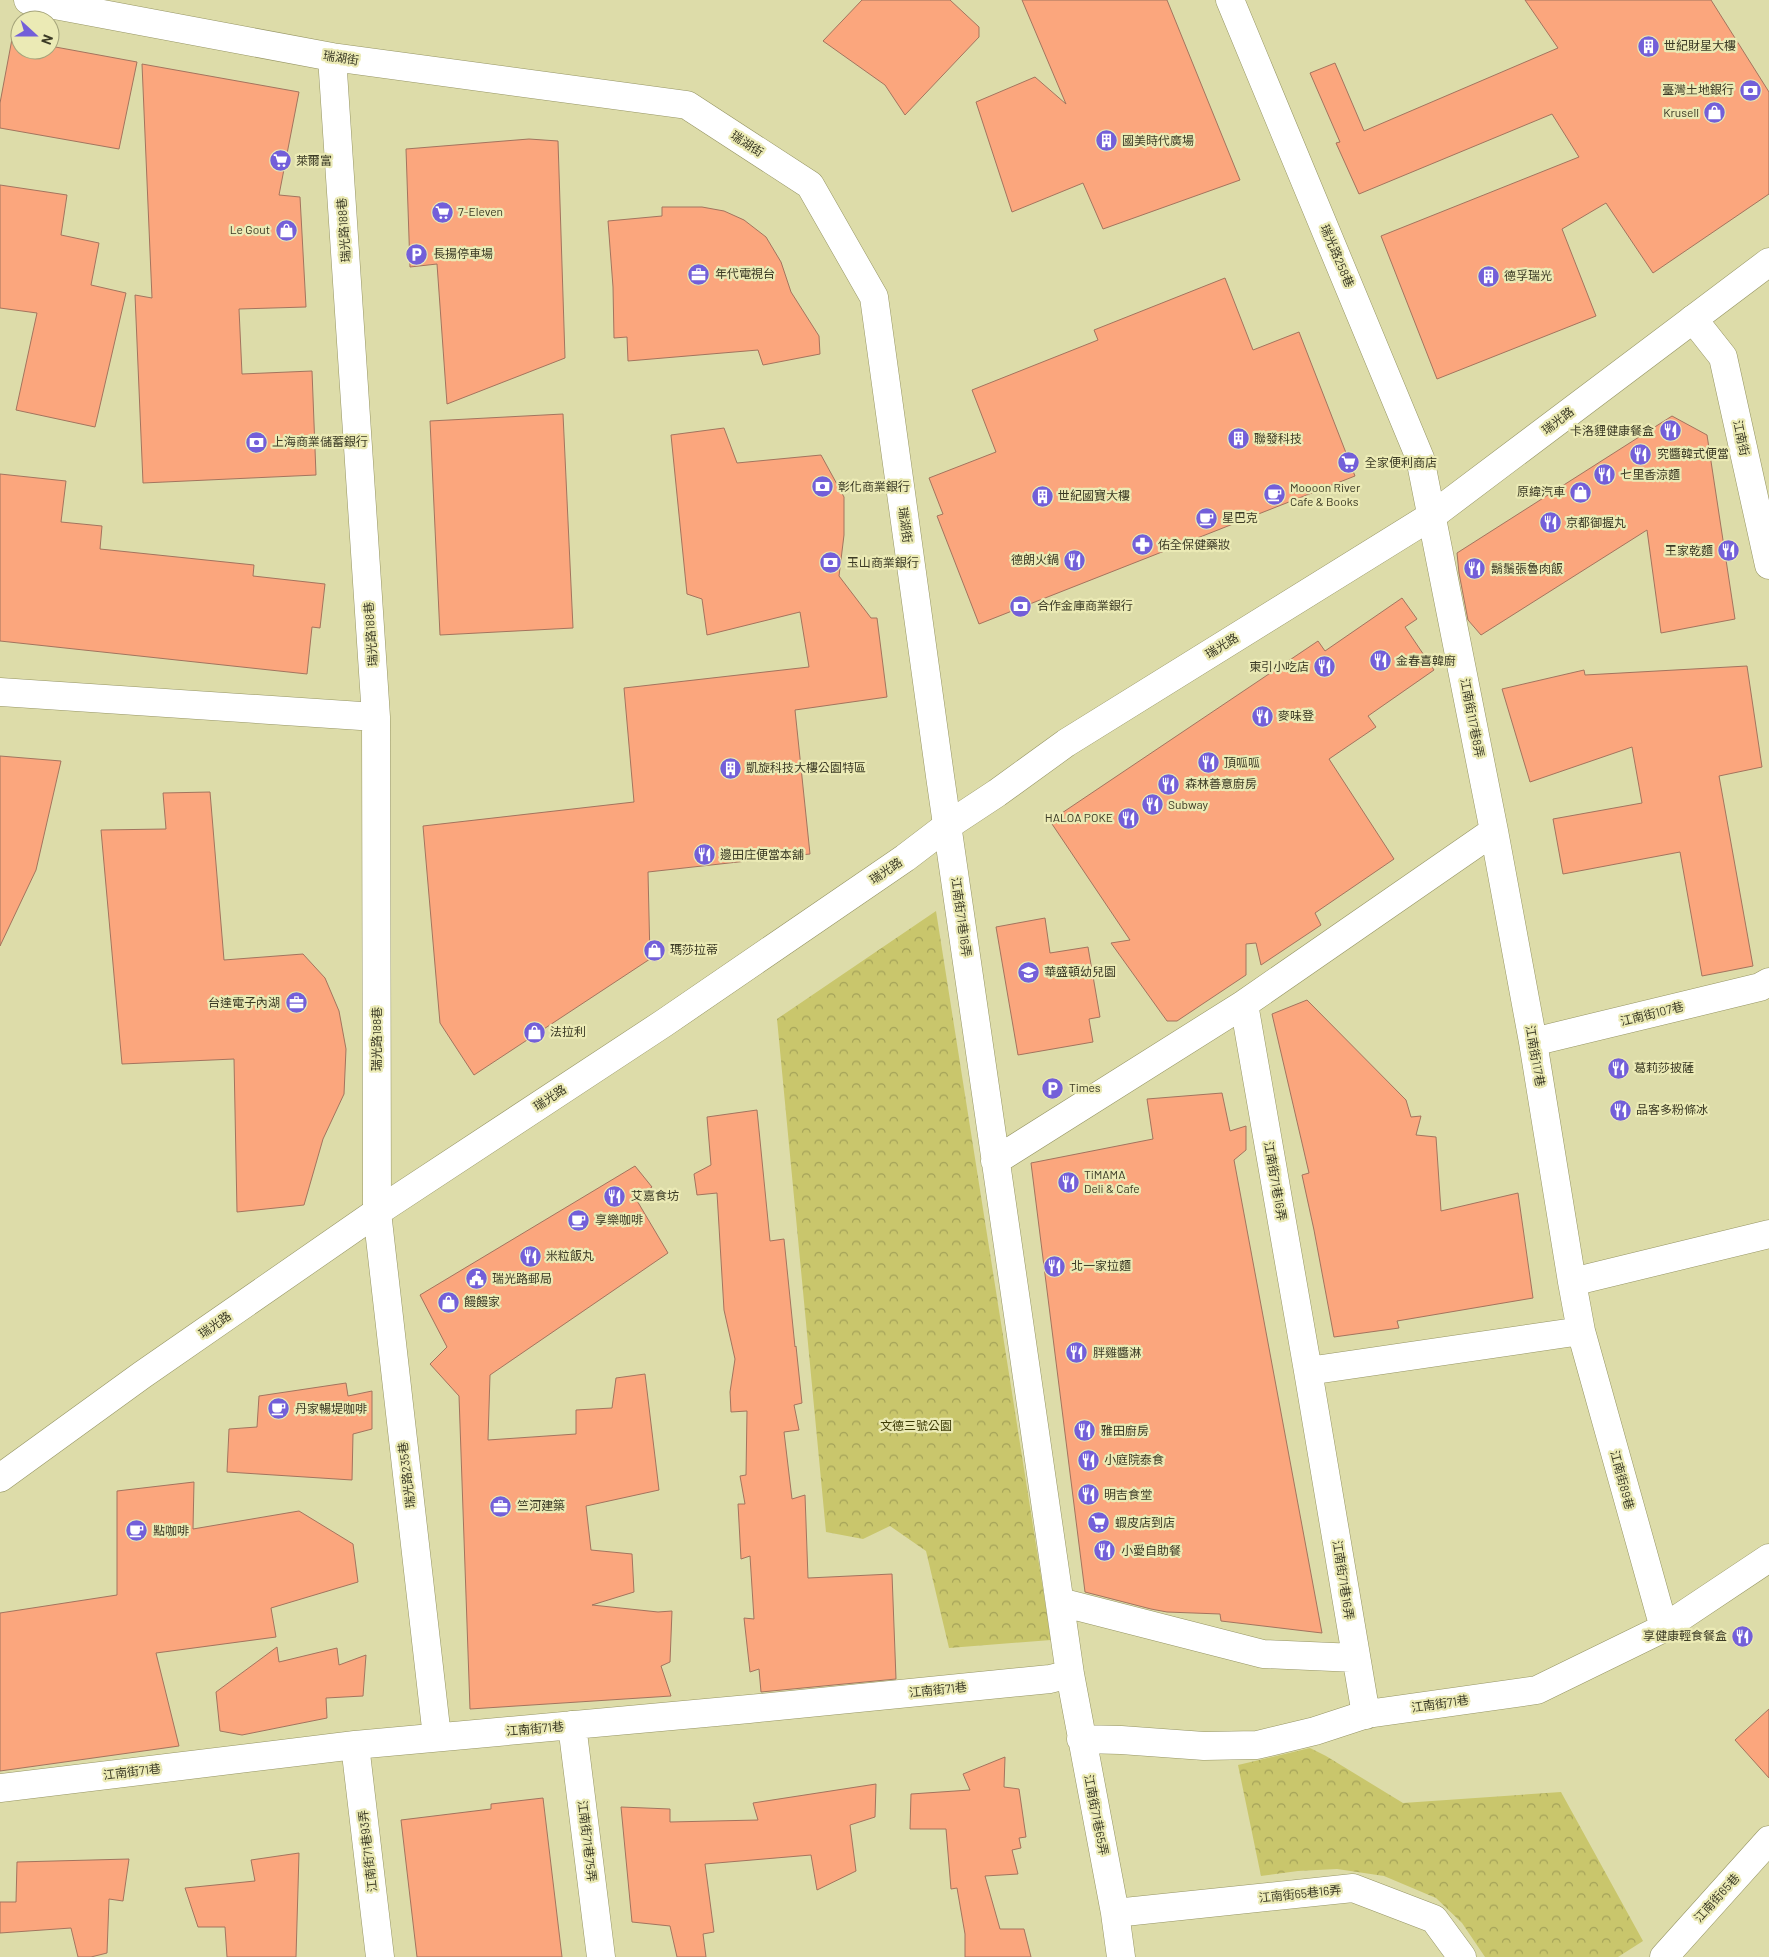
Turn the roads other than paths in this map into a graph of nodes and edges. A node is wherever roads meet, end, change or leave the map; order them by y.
1 (28, 0) edge
2 (1230, 0) edge
3 (332, 57) junction
4 (1769, 262) edge
5 (1693, 319) junction
6 (1433, 515) junction
7 (1769, 565) edge
8 (0, 692) edge
9 (376, 717) junction
10 (948, 826) junction
11 (1494, 831) junction
12 (1769, 982) edge
13 (1244, 1004) junction
14 (1534, 1042) junction
15 (995, 1161) junction
16 (377, 1212) junction
17 (1769, 1234) edge
18 (1572, 1282) junction
19 (1581, 1331) junction
20 (1308, 1371) junction
21 (0, 1478) edge
22 (1769, 1558) edge
23 (1060, 1602) junction
24 (1664, 1628) junction
25 (1356, 1658) junction
26 (1070, 1674) junction
27 (1366, 1715) junction
28 (572, 1726) junction
29 (437, 1737) junction
30 (1081, 1740) junction
31 (355, 1745) junction
32 (0, 1788) edge
33 (1769, 1840) edge
34 (1115, 1913) junction
35 (380, 1957) edge
36 (602, 1957) edge
37 (1121, 1957) edge
38 (1462, 1957) edge
39 (1664, 1957) edge

1 - 3 street, 瑞湖街
2 - 6 street, 瑞光路258巷
3 - 9 street, 瑞光路188巷
3 - 10 street, 瑞湖街
4 - 5 street, 瑞光路
5 - 6 street, 瑞光路
5 - 7 street, 江南街
6 - 10 street, 瑞光路
6 - 11 street, 江南街117巷8弄
8 - 9 street
9 - 16 street, 瑞光路188巷
10 - 15 street, 江南街71巷16弄
10 - 16 street, 瑞光路
11 - 13 street
11 - 14 street, 江南街117巷
12 - 14 street, 江南街107巷
13 - 15 street
13 - 20 street, 江南街71巷16弄
14 - 18 street, 江南街117巷
15 - 23 street, 江南街71巷16弄
16 - 21 street, 瑞光路
16 - 29 street, 瑞光路235巷
17 - 18 street
18 - 19 street, 江南街89巷
19 - 20 street
19 - 24 street, 江南街89巷
20 - 25 street, 江南街71巷16弄
22 - 24 street, 江南街71巷
23 - 25 street
23 - 26 street, 江南街71巷16弄
24 - 27 street, 江南街71巷
25 - 27 street, 江南街71巷16弄
26 - 28 street, 江南街71巷
26 - 30 street, 江南街71巷65弄
27 - 30 street, 江南街71巷
28 - 29 street, 江南街71巷
28 - 36 street, 江南街71巷75弄
29 - 31 street, 江南街71巷
30 - 34 street, 江南街71巷65弄
31 - 32 street, 江南街71巷
31 - 35 street, 江南街71巷93弄
33 - 39 street, 江南街65巷
34 - 37 street, 江南街71巷65弄
34 - 38 street, 江南街65巷16弄

